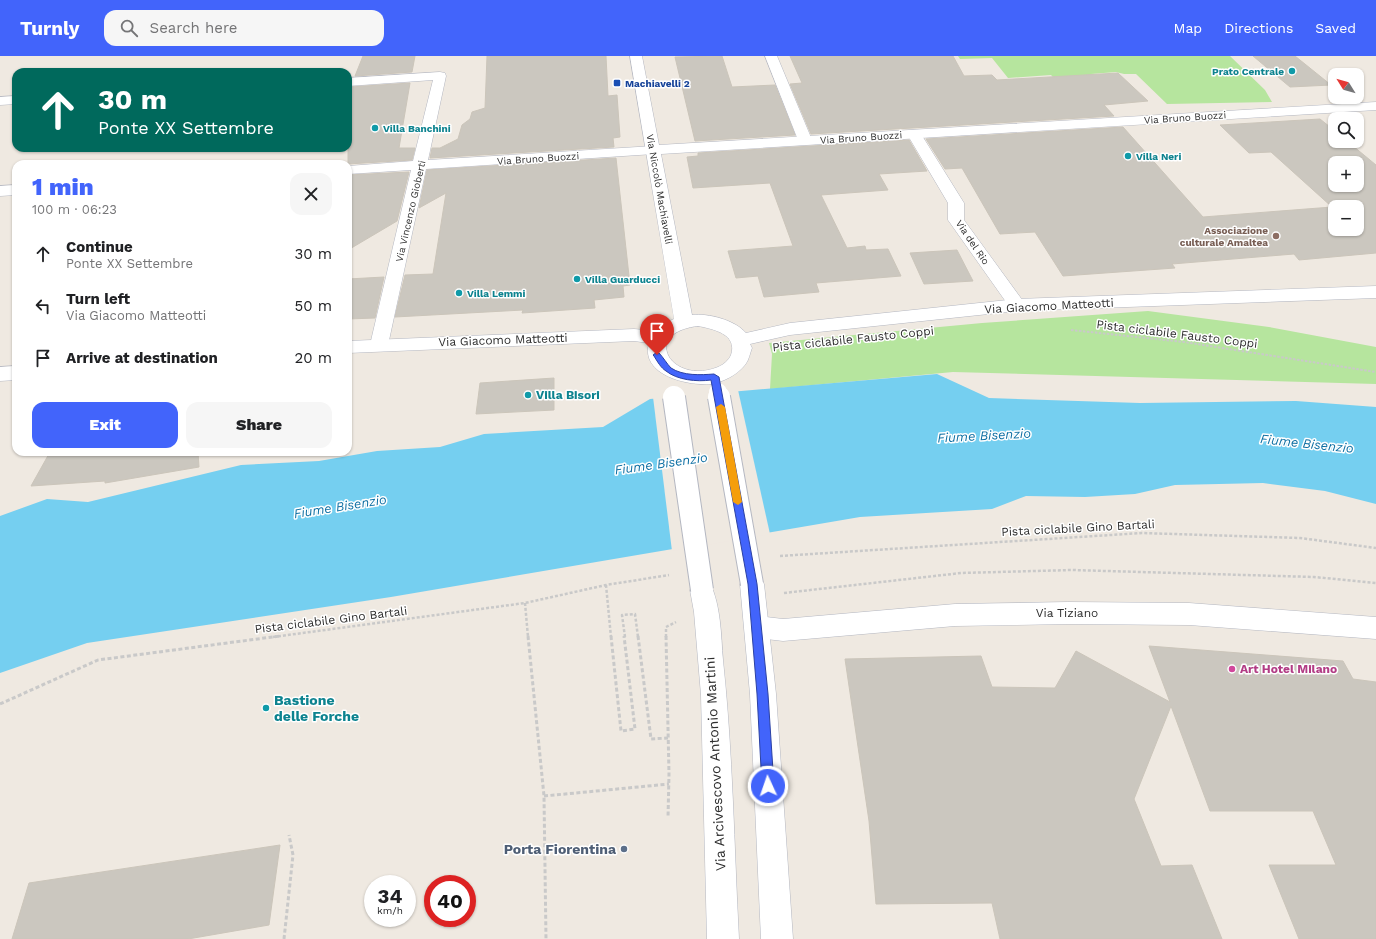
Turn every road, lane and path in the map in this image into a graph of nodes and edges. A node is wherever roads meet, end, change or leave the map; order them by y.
1 (636, 56) edge
2 (771, 56) edge
3 (352, 82) edge
4 (12, 100) edge
5 (0, 101) edge
6 (1376, 107) edge
7 (914, 134) junction
8 (805, 140) junction
9 (654, 150) junction
10 (421, 166) junction
11 (352, 170) edge
12 (12, 190) edge
13 (0, 191) edge
14 (1368, 293) edge
15 (1017, 305) junction
16 (1376, 305) edge
17 (684, 322) junction
18 (1067, 329) dead end
19 (659, 338) junction
20 (741, 340) junction
21 (379, 345) junction
22 (352, 347) edge
23 (1376, 372) edge
24 (12, 373) edge
25 (0, 374) edge
26 (678, 374) junction
27 (716, 384) junction
28 (1376, 548) edge
29 (780, 556) dead end
30 (671, 575) dead end
31 (1376, 583) edge
32 (606, 585) junction
33 (779, 594) dead end
34 (704, 601) junction
35 (525, 603) junction
36 (758, 627) junction
37 (1376, 628) edge
38 (0, 704) edge
39 (668, 738) junction
40 (669, 784) junction
41 (544, 796) junction
42 (668, 818) dead end
43 (289, 835) dead end
44 (284, 939) edge
45 (546, 939) edge
46 (722, 939) edge
47 (777, 939) edge

1 - 9 street, Via Niccolò Machiavelli
2 - 8 street
3 - 10 street, Via Vincenzo Gioberti
4 - 5 street
6 - 7 street, Via Bruno Buozzi
7 - 8 street, Via Bruno Buozzi
7 - 15 street, Via del Rio
8 - 9 street, Via Bruno Buozzi
9 - 10 street, Via Bruno Buozzi
9 - 17 street, Via Niccolò Machiavelli
10 - 11 street, Via Bruno Buozzi
10 - 21 street, Via Vincenzo Gioberti
12 - 13 street
14 - 15 street, Via Giacomo Matteotti
14 - 16 street, Via Giacomo Matteotti
15 - 20 street, Via Giacomo Matteotti
17 - 19 street
17 - 20 street
18 - 23 path, Pista ciclabile Fausto Coppi
19 - 21 street, Via Giacomo Matteotti
19 - 26 street
20 - 27 street
21 - 22 street, Via Giacomo Matteotti
24 - 25 street
26 - 27 street
26 - 34 street, Via Arcivescovo Antonio Martini, bridge
27 - 36 street, bridge
28 - 29 path, Pista ciclabile Gino Bartali
30 - 32 path, Pista ciclabile Gino Bartali
31 - 33 path
32 - 35 path, Pista ciclabile Gino Bartali
32 - 39 path
34 - 39 path
34 - 46 street, Via Arcivescovo Antonio Martini
35 - 38 path, Pista ciclabile Gino Bartali
35 - 41 path
36 - 37 street, Via Tiziano
36 - 47 street
39 - 40 path
40 - 41 path
40 - 42 path
41 - 45 path
43 - 44 path

